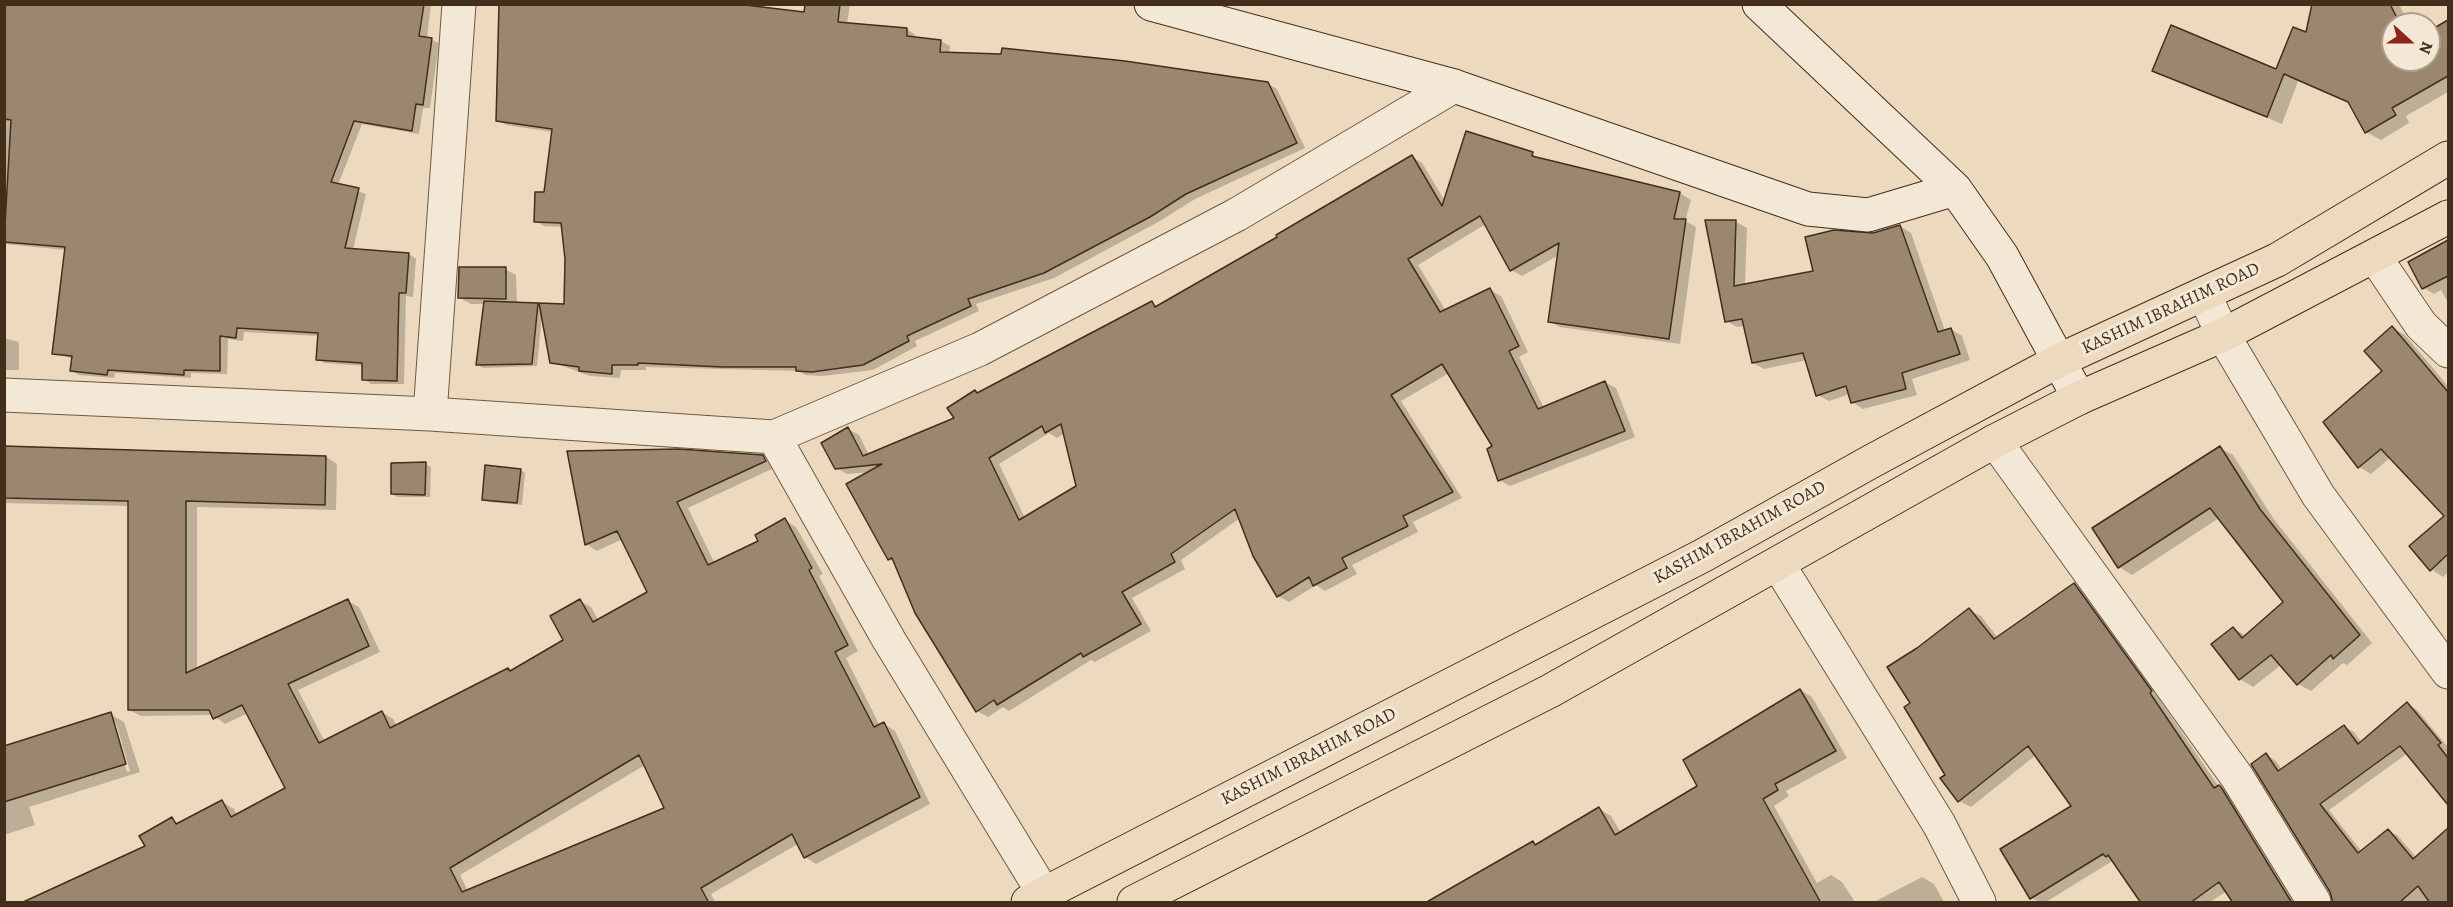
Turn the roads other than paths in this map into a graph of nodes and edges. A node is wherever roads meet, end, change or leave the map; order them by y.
1 (459, 4) edge
2 (1151, 4) edge
3 (1759, 4) edge
4 (1454, 86) junction
5 (2448, 158) edge
6 (1954, 189) junction
7 (2448, 218) edge
8 (2375, 257) junction
9 (2204, 294) junction
10 (2223, 335) junction
11 (2448, 351) edge
12 (2060, 360) junction
13 (4, 395) edge
14 (2079, 398) junction
15 (430, 414) junction
16 (774, 437) junction
17 (1995, 441) junction
18 (1778, 564) junction
19 (2448, 672) edge
20 (1036, 898) edge
21 (1134, 903) edge
22 (1979, 903) edge
23 (2314, 903) edge

1 - 15 street
2 - 4 street
3 - 6 street
4 - 6 street
4 - 16 street
5 - 9 highway, KASHIM IBRAHIM ROAD
6 - 12 street
7 - 8 highway
8 - 10 highway
8 - 11 street
9 - 10 street
9 - 12 highway, KASHIM IBRAHIM ROAD
10 - 14 highway
10 - 19 street
12 - 14 street
12 - 20 highway, KASHIM IBRAHIM ROAD
13 - 15 street
14 - 17 highway
15 - 16 street
16 - 20 street
17 - 18 highway
17 - 23 street
18 - 21 highway
18 - 22 street

